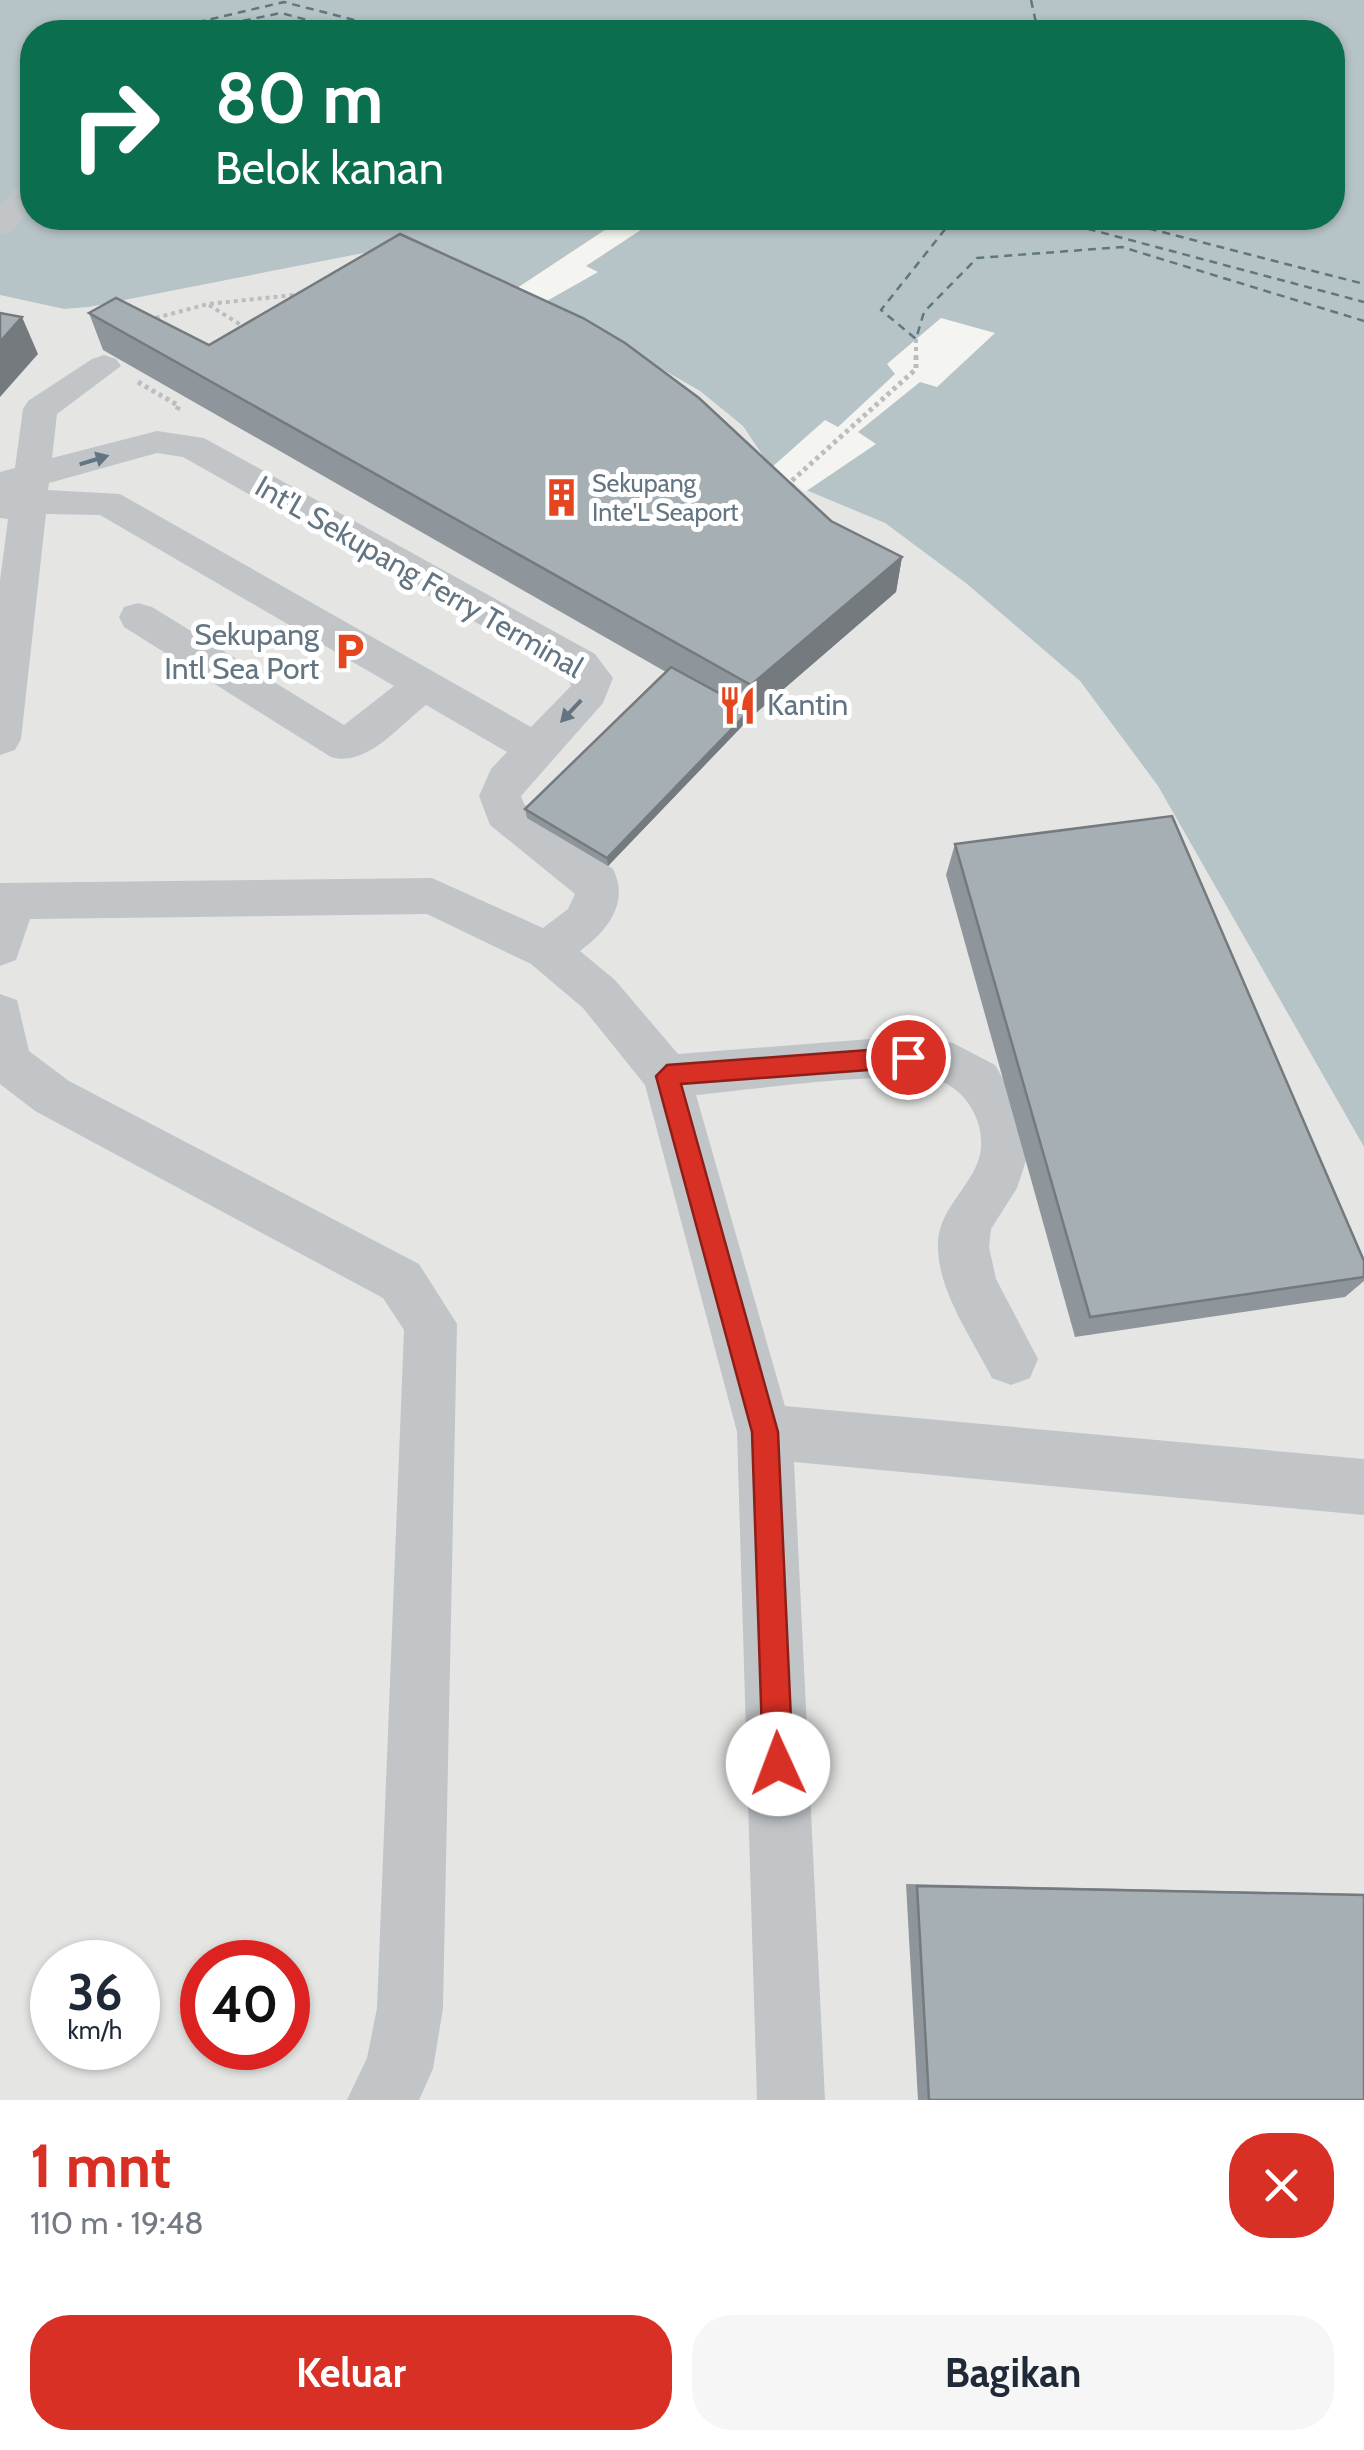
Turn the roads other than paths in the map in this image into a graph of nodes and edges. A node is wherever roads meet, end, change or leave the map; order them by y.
1 (20, 202) edge
2 (0, 225) edge
3 (104, 366) edge
4 (15, 493) edge
5 (138, 617) dead end
6 (424, 685) junction
7 (0, 739) edge
8 (536, 749) junction
9 (4, 916) edge
10 (547, 951) junction
11 (2, 1051) edge
12 (667, 1076) junction
13 (1011, 1359) dead end
14 (765, 1432) junction
15 (1364, 1488) edge
16 (381, 2100) edge
17 (791, 2100) edge

1 - 2 street
3 - 4 street
4 - 6 street
4 - 7 street
4 -> 8 street, Int'L Sekupang Ferry Terminal
5 - 6 street
6 - 8 street
8 - 10 street, Int'L Sekupang Ferry Terminal
9 - 10 street
10 - 12 street
11 - 16 street
12 - 13 street
12 - 14 street
14 - 15 street
14 - 17 street

